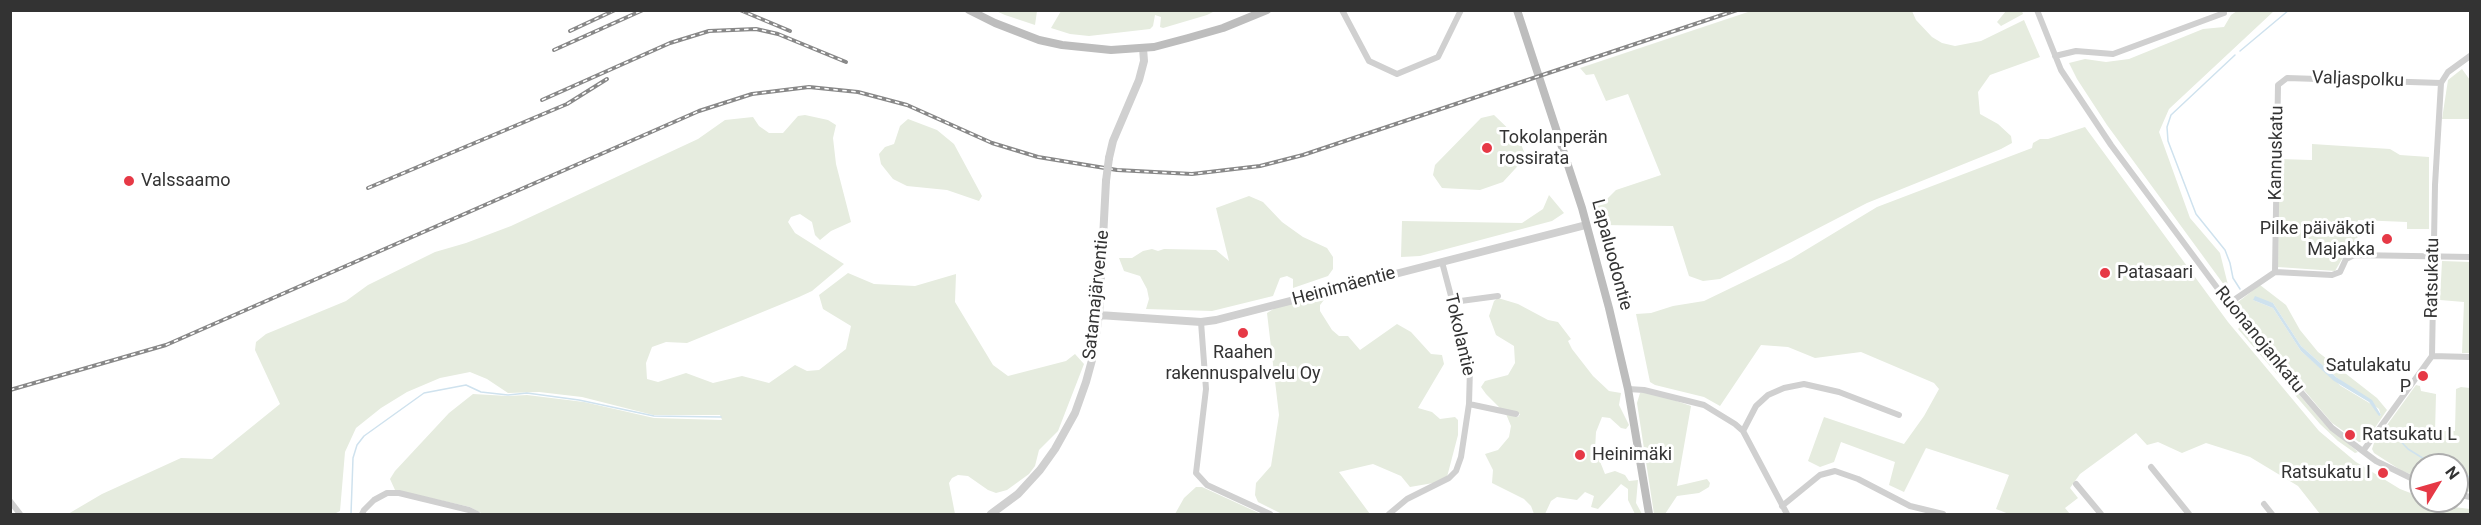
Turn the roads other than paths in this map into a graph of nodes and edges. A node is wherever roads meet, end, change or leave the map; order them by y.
1 (969, 10) edge
2 (1267, 10) edge
3 (1342, 10) edge
4 (1461, 10) edge
5 (1517, 10) edge
6 (2037, 10) edge
7 (2224, 13) dead end
8 (1143, 48) junction
9 (2055, 56) junction
10 (2470, 56) edge
11 (2441, 83) junction
12 (2278, 85) joint
13 (1586, 225) junction
14 (2433, 257) junction
15 (2470, 257) edge
16 (1442, 262) junction
17 (2275, 272) junction
18 (1498, 296) dead end
19 (1453, 302) junction
20 (2228, 304) junction
21 (1099, 315) junction
22 (1201, 322) junction
23 (2432, 356) junction
24 (2470, 357) edge
25 (1628, 389) junction
26 (1469, 404) junction
27 (1516, 414) dead end
28 (1899, 415) dead end
29 (1743, 431) junction
30 (2362, 451) junction
31 (2151, 467) dead end
32 (2409, 477) edge
33 (2076, 484) dead end
34 (10, 501) edge
35 (2264, 504) dead end
36 (1782, 506) junction
37 (20, 514) edge
38 (362, 514) edge
39 (477, 514) edge
40 (991, 514) edge
41 (1270, 514) edge
42 (1389, 514) edge
43 (1649, 514) edge
44 (1786, 514) edge
45 (1943, 514) edge
46 (2101, 514) edge
47 (2189, 514) edge
48 (2272, 514) edge

1 - 8 main road
2 - 8 main road
3 - 4 street
5 - 13 main road, Lapaluodontie
6 - 9 street, Ruonanojankatu
7 - 9 street
8 - 21 street, Satamajärventie, bridge
9 - 20 street, Ruonanojankatu
10 - 11 street
11 - 12 street, Valjaspolku
11 - 14 street, Ratsukatu
12 - 17 street, Kannuskatu
13 - 16 street, Heinimäentie
13 - 25 main road, Lapaluodontie
14 - 15 street
14 - 17 street
14 - 23 street, Ratsukatu
16 - 19 street, Tokolantie
16 - 22 street, Heinimäentie
17 - 20 street
18 - 19 street
19 - 26 street, Tokolantie
20 - 30 street, Ruonanojankatu
21 - 22 street, Heinimäentie
21 - 40 street, Satamajärventie
22 - 41 street
23 - 24 street
23 - 30 street
25 - 29 street
25 - 43 main road, Lapaluodontie
26 - 27 street
26 - 42 street, Tokolantie
28 - 29 street
29 - 36 street
30 - 32 street, Ruonanojankatu
31 - 47 street
33 - 46 street
34 - 37 street
35 - 48 street
36 - 44 street
36 - 45 street
38 - 39 street

